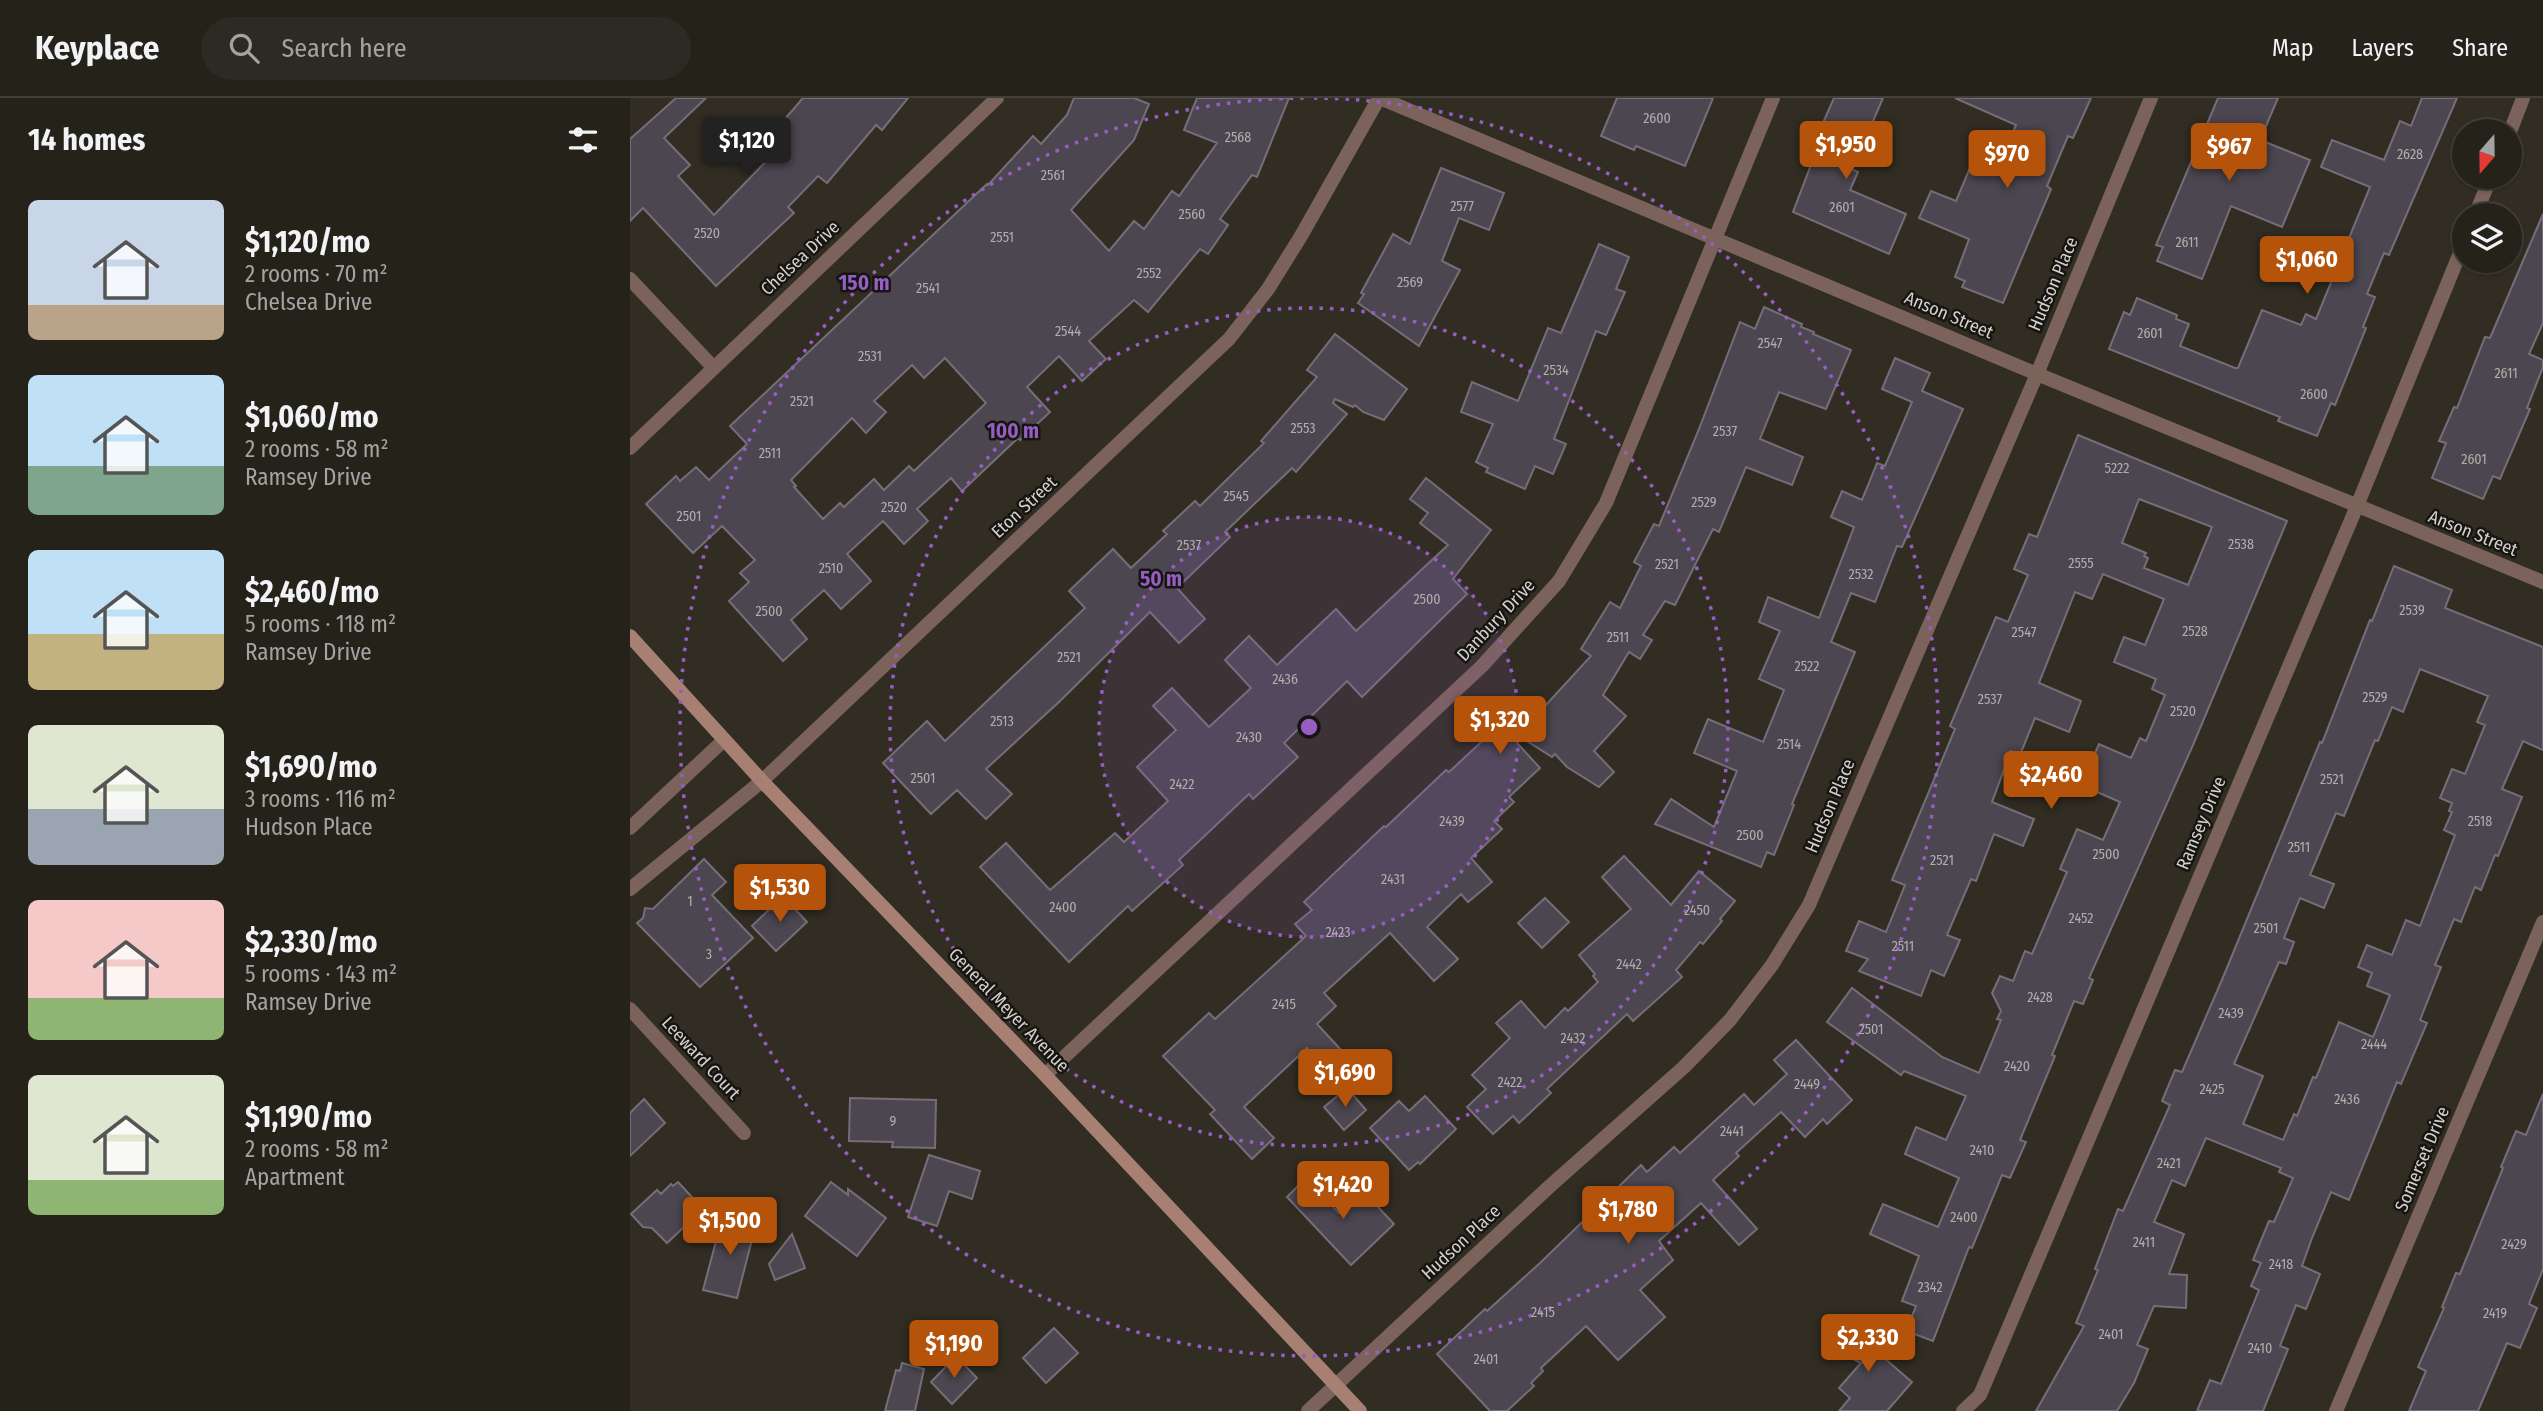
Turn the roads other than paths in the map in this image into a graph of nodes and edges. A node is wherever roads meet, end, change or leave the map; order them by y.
1 (997, 98) edge
2 (1379, 98) edge
3 (1773, 98) edge
4 (2151, 98) edge
5 (2523, 98) edge
6 (2515, 119) edge
7 (1715, 237) junction
8 (2452, 272) edge
9 (630, 279) edge
10 (713, 367) junction
11 (2037, 374) junction
12 (630, 448) edge
13 (2357, 506) junction
14 (2543, 582) edge
15 (630, 636) edge
16 (724, 740) junction
17 (762, 781) junction
18 (630, 828) edge
19 (630, 889) edge
20 (2543, 922) edge
21 (630, 1009) edge
22 (1045, 1075) junction
23 (744, 1133) dead end
24 (1335, 1385) junction
25 (1308, 1411) edge
26 (1360, 1411) edge
27 (1963, 1411) edge
28 (2336, 1411) edge

1 - 10 street, Chelsea Drive
2 - 7 street, Anson Street
2 - 17 street, Eton Street
3 - 7 street, Danbury Drive
4 - 11 street, Hudson Place
5 - 6 street
7 - 11 street, Anson Street
7 - 22 street, Danbury Drive
8 - 13 street, Ramsey Drive
9 - 10 street
10 - 12 street, Chelsea Drive
11 - 13 street, Anson Street
11 - 24 street, Hudson Place
13 - 14 street, Anson Street
13 - 27 street, Ramsey Drive
15 - 16 main road, General Meyer Avenue
16 - 17 main road, General Meyer Avenue
16 - 18 street
17 - 19 street, Eton Street
17 - 22 main road, General Meyer Avenue
20 - 28 street, Somerset Drive
21 - 23 street, Leeward Court
22 - 24 main road, General Meyer Avenue
24 - 25 street, Hudson Place
24 - 26 main road, General Meyer Avenue

